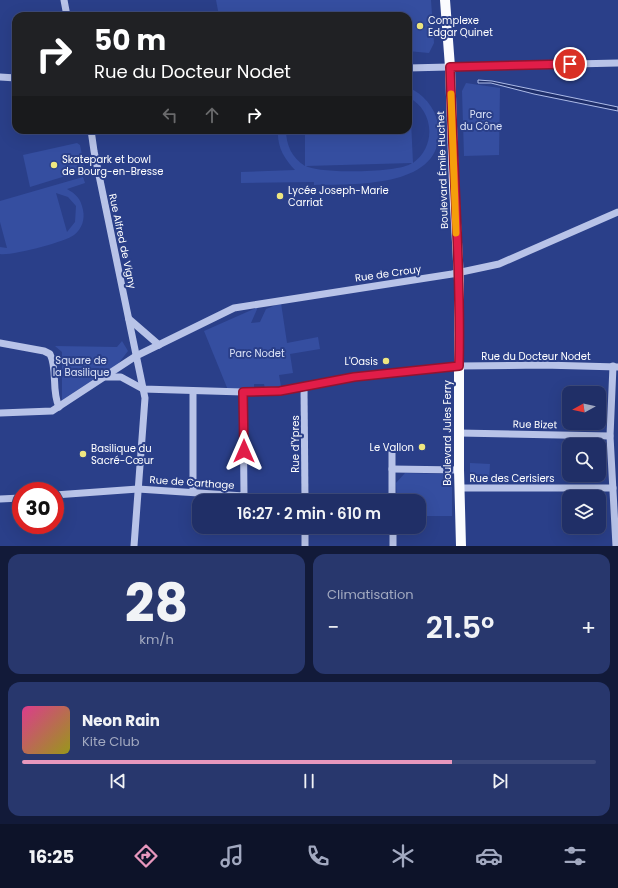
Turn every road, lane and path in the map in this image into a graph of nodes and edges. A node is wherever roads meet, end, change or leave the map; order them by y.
1 (64, 0) edge
2 (444, 0) edge
3 (67, 12) edge
4 (618, 63) edge
5 (450, 67) junction
6 (412, 68) edge
7 (0, 77) edge
8 (12, 78) edge
9 (92, 134) edge
10 (618, 212) edge
11 (458, 273) junction
12 (129, 319) junction
13 (0, 343) edge
14 (159, 345) junction
15 (136, 356) junction
16 (459, 366) junction
17 (616, 367) edge
18 (103, 378) junction
19 (304, 387) junction
20 (143, 390) junction
21 (193, 392) junction
22 (243, 392) junction
23 (59, 407) junction
24 (0, 413) edge
25 (459, 433) junction
26 (610, 436) junction
27 (392, 449) dead end
28 (392, 469) junction
29 (459, 470) junction
30 (459, 488) junction
31 (613, 488) junction
32 (138, 489) junction
33 (193, 492) junction
34 (64, 494) edge
35 (305, 494) edge
36 (392, 494) edge
37 (12, 498) edge
38 (0, 499) edge
39 (305, 534) edge
40 (393, 534) edge
41 (134, 546) edge
42 (305, 546) edge
43 (393, 546) edge
44 (461, 546) edge
45 (616, 546) edge

1 - 3 street
2 - 5 main road, Boulevard Émile Huchet
4 - 5 street
5 - 6 street
5 - 11 main road, Boulevard Émile Huchet
7 - 8 street
9 - 12 street, Rue Alfred de Vigny
10 - 11 street, Rue de Crouy
11 - 14 street, Rue de Crouy
11 - 16 main road, Boulevard Jules Ferry
12 - 14 street
12 - 15 street, Rue Alfred de Vigny
13 - 23 street
14 - 15 street, Rue de Crouy
15 - 18 street, Rue de Crouy
15 - 20 street, Rue Alfred de Vigny
16 - 17 street, Rue du Docteur Nodet
16 - 19 street, Rue du Docteur Nodet
16 - 25 main road, Boulevard Jules Ferry
17 - 26 street
18 - 20 street
18 - 23 street, Rue de Crouy
19 - 22 street, Rue du Docteur Nodet
19 - 35 street, Rue d'Ypres
20 - 21 street, Rue du Docteur Nodet
20 - 32 street, Rue Alfred de Vigny
21 - 22 street, Rue du Docteur Nodet
21 - 33 street
22 - 33 street, Rue de Carthage
23 - 24 street
25 - 26 street, Rue Bizet
25 - 29 main road, Boulevard Jules Ferry
26 - 31 street
27 - 28 street
28 - 29 street
28 - 36 street
29 - 30 main road, Boulevard Jules Ferry
30 - 31 street, Rue des Cerisiers
30 - 44 main road, Boulevard Jules Ferry
31 - 45 street
32 - 33 street, Rue de Carthage
32 - 34 street, Rue de Carthage
32 - 41 street, Rue Alfred de Vigny
37 - 38 street
39 - 42 street
40 - 43 street

